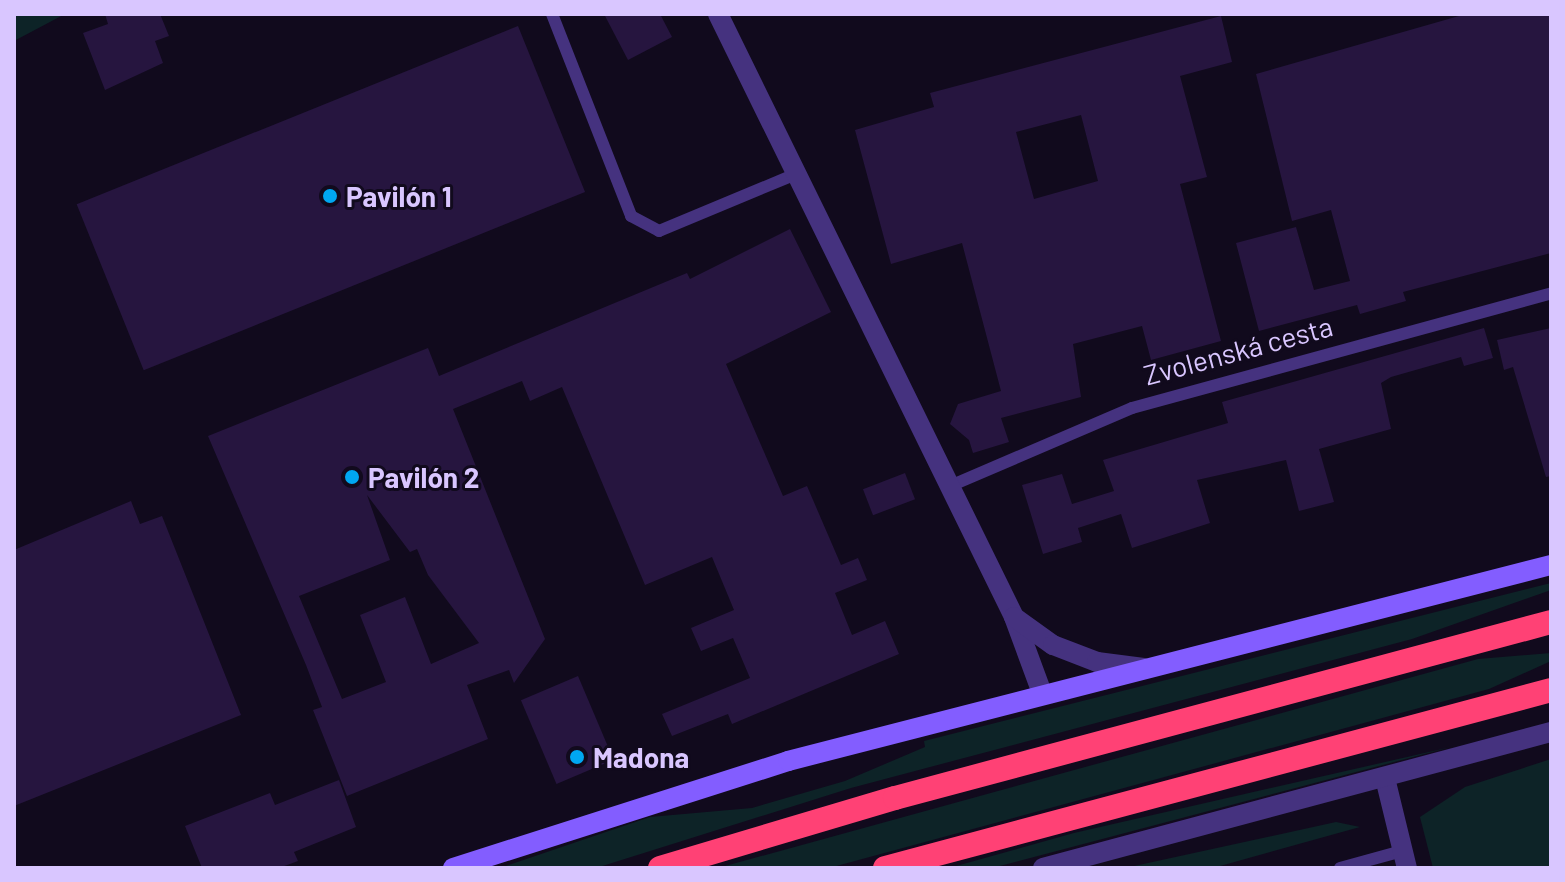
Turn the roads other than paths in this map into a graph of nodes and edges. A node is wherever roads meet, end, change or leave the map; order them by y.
1 (552, 14) edge
2 (718, 14) edge
3 (796, 174) junction
4 (1551, 293) edge
5 (950, 486) junction
6 (1551, 565) edge
7 (1014, 617) junction
8 (1551, 622) edge
9 (1144, 668) junction
10 (1551, 690) edge
11 (1042, 693) junction
12 (1551, 732) edge
13 (1385, 778) junction
14 (1405, 859) edge
15 (453, 868) edge
16 (660, 868) edge
17 (885, 868) edge
18 (1043, 868) edge
19 (1340, 868) edge

1 - 3 lane
2 - 3 street
3 - 5 street
4 - 5 lane, Zvolenská cesta
5 - 7 street
6 - 9 main road
7 - 9 street
7 - 11 street
8 - 16 highway
9 - 11 main road
10 - 17 highway
11 - 15 main road
12 - 13 street
13 - 14 street
13 - 18 street
14 - 19 lane

